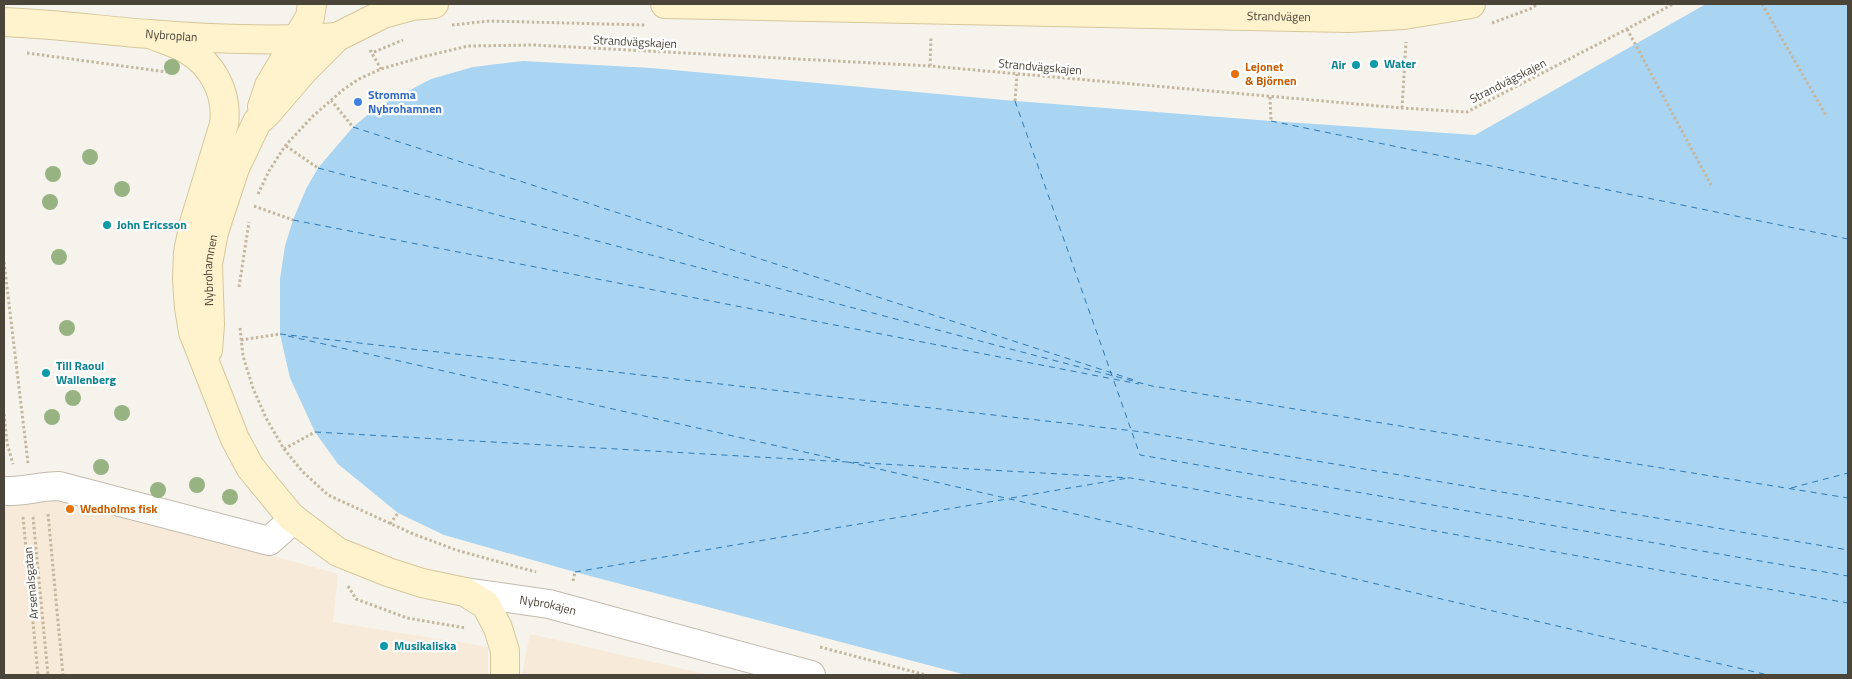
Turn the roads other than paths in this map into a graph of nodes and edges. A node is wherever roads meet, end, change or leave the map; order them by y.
1 (312, 4) edge
2 (434, 4) edge
3 (665, 4) edge
4 (1471, 4) edge
5 (4, 22) edge
6 (150, 34) junction
7 (337, 37) junction
8 (296, 40) junction
9 (257, 122) junction
10 (208, 369) junction
11 (26, 489) edge
12 (294, 519) junction
13 (465, 592) junction
14 (505, 675) edge
15 (811, 675) edge

1 - 8 street
2 - 7 street
3 - 4 street, Strandvägen
5 - 6 street, Nybroplan
6 - 8 street, Nybroplan
6 - 10 street
7 - 8 street, Nybroplan
7 - 9 street, Nybrohamnen
8 - 9 street
9 - 10 street, Nybrohamnen
10 - 12 street, Nybrohamnen
11 - 12 street
12 - 13 street, Nybrokajen
13 - 14 street
13 - 15 street, Nybrokajen

